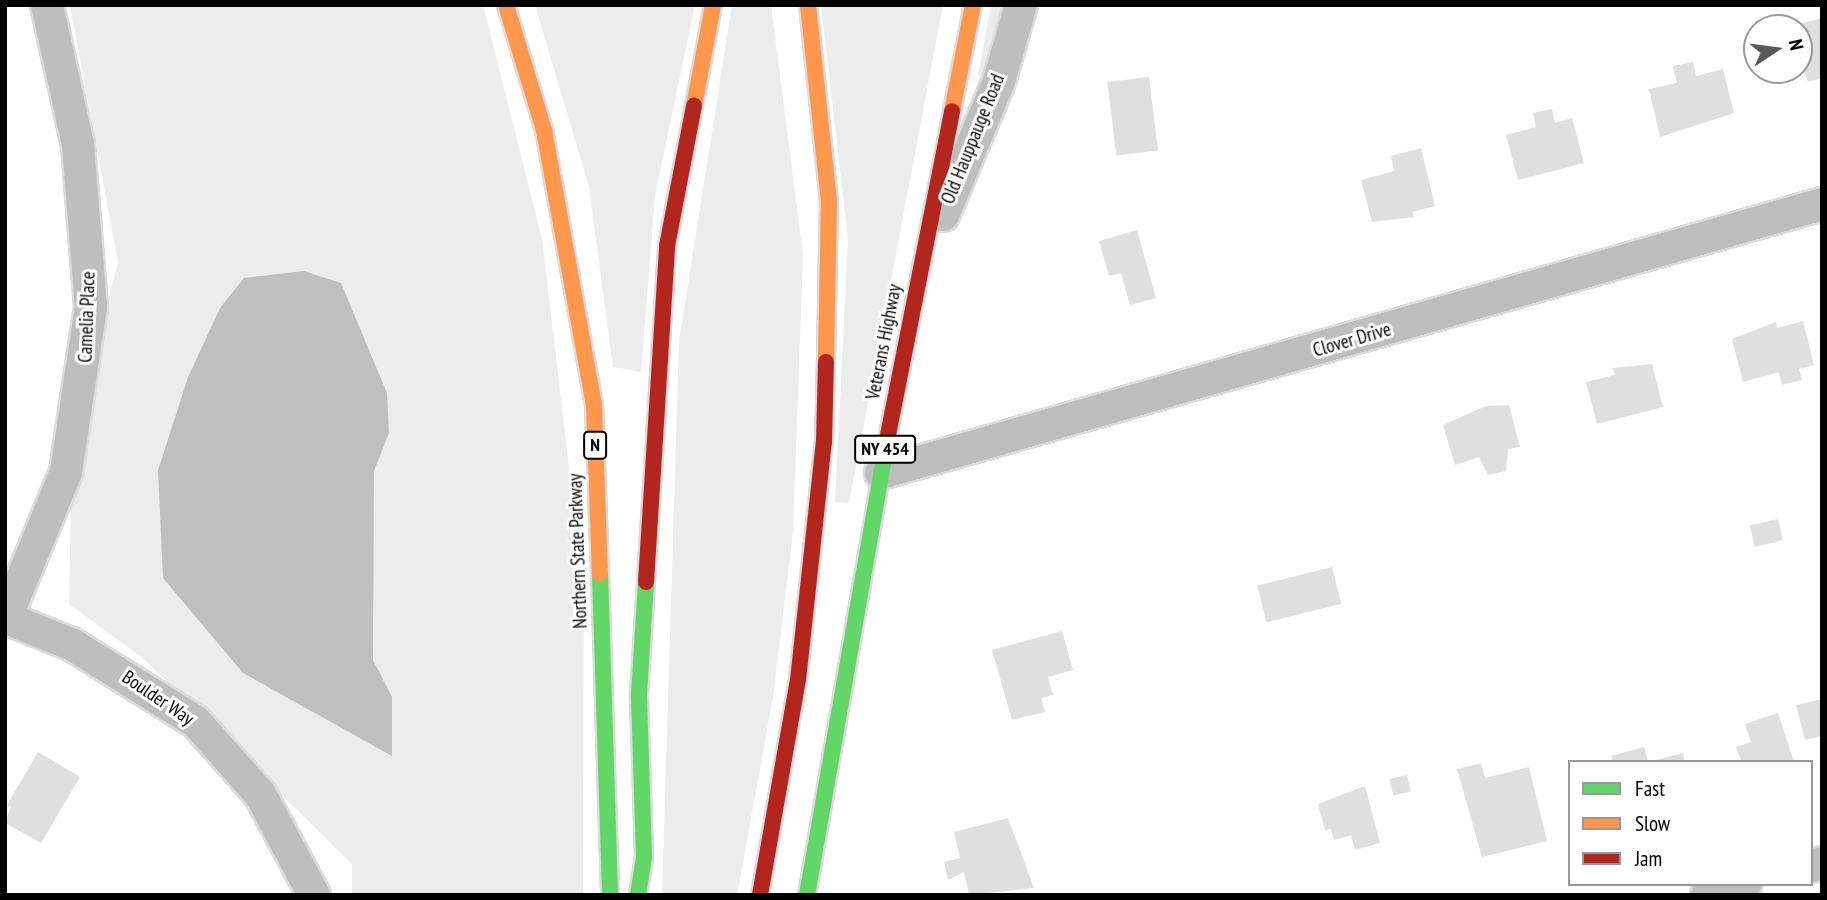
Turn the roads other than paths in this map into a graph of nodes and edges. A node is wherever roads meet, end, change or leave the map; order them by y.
1 (47, 5) edge
2 (506, 5) edge
3 (713, 5) edge
4 (808, 5) edge
5 (973, 5) edge
6 (1021, 5) edge
7 (1822, 204) edge
8 (919, 271) junction
9 (881, 473) junction
10 (6, 619) edge
11 (1738, 886) edge
12 (314, 895) edge
13 (610, 895) edge
14 (638, 895) edge
15 (760, 895) edge
16 (807, 895) edge
17 (1707, 895) edge

1 - 10 street, Camelia Place
2 - 13 main road, Northern State Parkway / N
3 - 14 main road
4 - 15 main road
5 - 8 main road, Veterans Highway / NY 454
6 - 8 street, Old Hauppauge Road
7 - 9 street, Clover Drive
8 - 9 main road, Veterans Highway / NY 454
9 - 16 main road, Veterans Highway / NY 454
10 - 12 street, Boulder Way
11 - 17 street

